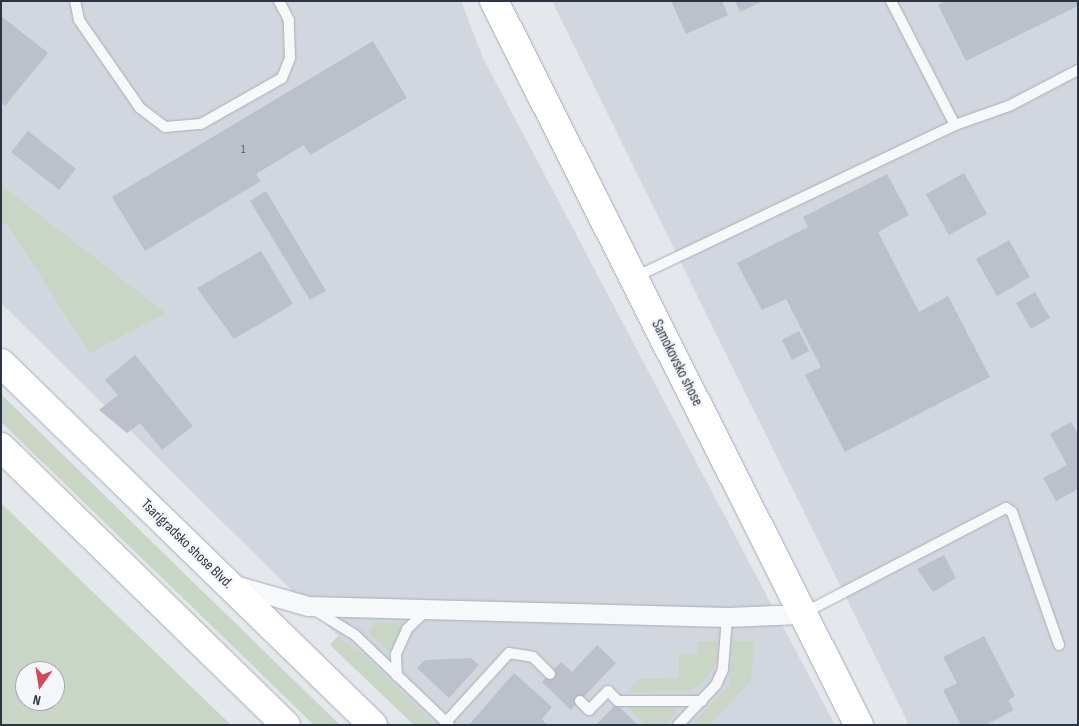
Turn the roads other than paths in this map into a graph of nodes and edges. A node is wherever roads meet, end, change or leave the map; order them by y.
1 (75, 1) edge
2 (494, 1) edge
3 (891, 1) edge
4 (283, 2) edge
5 (1078, 70) edge
6 (955, 125) junction
7 (634, 278) junction
8 (1, 363) edge
9 (1, 447) edge
10 (227, 583) junction
11 (308, 606) junction
12 (427, 609) junction
13 (801, 614) junction
14 (727, 617) junction
15 (1059, 645) dead end
16 (550, 674) dead end
17 (397, 676) junction
18 (580, 701) dead end
19 (702, 701) junction
20 (268, 714) edge
21 (447, 723) edge
22 (286, 725) edge
23 (373, 725) edge
24 (678, 725) edge
25 (859, 725) edge

1 - 4 lane
2 - 7 main road, Samokovsko shose
3 - 6 lane
5 - 6 lane
6 - 7 lane
7 - 13 main road, Samokovsko shose
8 - 10 main road, Tsarigradsko shose Blvd.
9 - 20 main road
10 - 11 street
10 - 23 main road, Tsarigradsko shose Blvd.
11 - 12 street
11 - 17 lane
12 - 14 street
12 - 17 lane
13 - 14 street
13 - 15 lane
13 - 25 main road, Samokovsko shose
14 - 19 lane
16 - 21 lane
17 - 21 lane
18 - 19 lane
19 - 24 lane
20 - 22 main road

